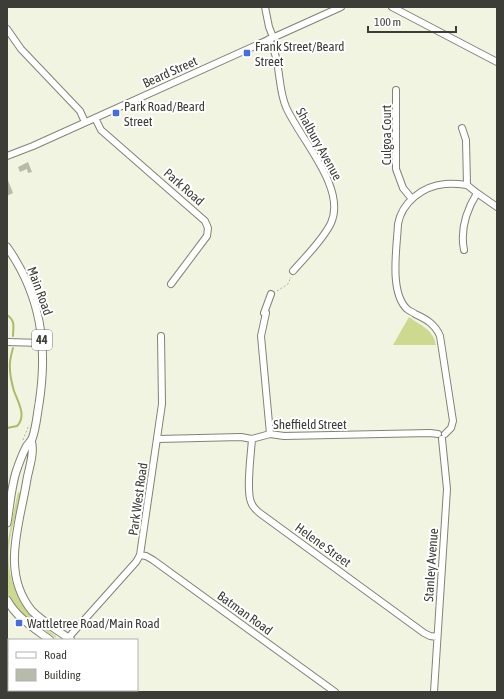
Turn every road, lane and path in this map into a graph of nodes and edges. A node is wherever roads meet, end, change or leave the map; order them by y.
1 (265, 7) edge
2 (341, 7) edge
3 (392, 7) edge
4 (7, 29) edge
5 (271, 38) junction
6 (497, 62) edge
7 (396, 90) dead end
8 (95, 118) junction
9 (86, 122) junction
10 (462, 128) dead end
11 (7, 156) edge
12 (467, 185) junction
13 (476, 193) junction
14 (412, 199) junction
15 (497, 206) edge
16 (7, 247) edge
17 (464, 250) dead end
18 (293, 271) joint
19 (171, 284) dead end
20 (271, 294) joint
21 (161, 336) dead end
22 (7, 342) edge
23 (42, 343) junction
24 (30, 423) dead end
25 (270, 434) junction
26 (442, 436) junction
27 (158, 439) junction
28 (252, 439) junction
29 (31, 440) junction
30 (22, 443) dead end
31 (10, 483) edge
32 (26, 485) junction
33 (7, 523) edge
34 (140, 555) junction
35 (7, 600) edge
36 (38, 631) junction
37 (437, 637) junction
38 (42, 639) edge
39 (49, 639) edge
40 (67, 639) edge
41 (335, 692) edge
42 (434, 692) edge

1 - 5 street, Shalbury Avenue
2 - 5 street, Beard Street
3 - 6 street
4 - 9 street
5 - 8 street, Beard Street
5 - 18 street, Shalbury Avenue
7 - 14 street, Culgoa Court
8 - 9 street, Beard Street
8 - 19 street, Park Road
9 - 11 street, Beard Street
10 - 12 street
12 - 13 street
12 - 14 street
13 - 15 street
13 - 17 street
14 - 26 street, Stanley Avenue
16 - 23 main road, Main Road / 44
18 - 20 path
20 - 25 street
21 - 27 street, Park West Road
22 - 23 street
23 - 29 main road, Main Road / 44
24 - 30 path
25 - 26 street, Sheffield Street
25 - 28 street, Sheffield Street
26 - 37 street, Stanley Avenue
27 - 28 street, Sheffield Street
27 - 34 street, Park West Road
28 - 37 street, Helene Street
29 - 31 main road, Main Road / 44
29 - 32 main road, Main Road / 44
31 - 32 main road
31 - 33 main road, Main Road / 44
32 - 40 main road, Main Road / 44
34 - 40 street, Park West Road
34 - 41 street, Batman Road
35 - 36 main road
36 - 38 main road
36 - 39 main road
37 - 42 street, Stanley Avenue

